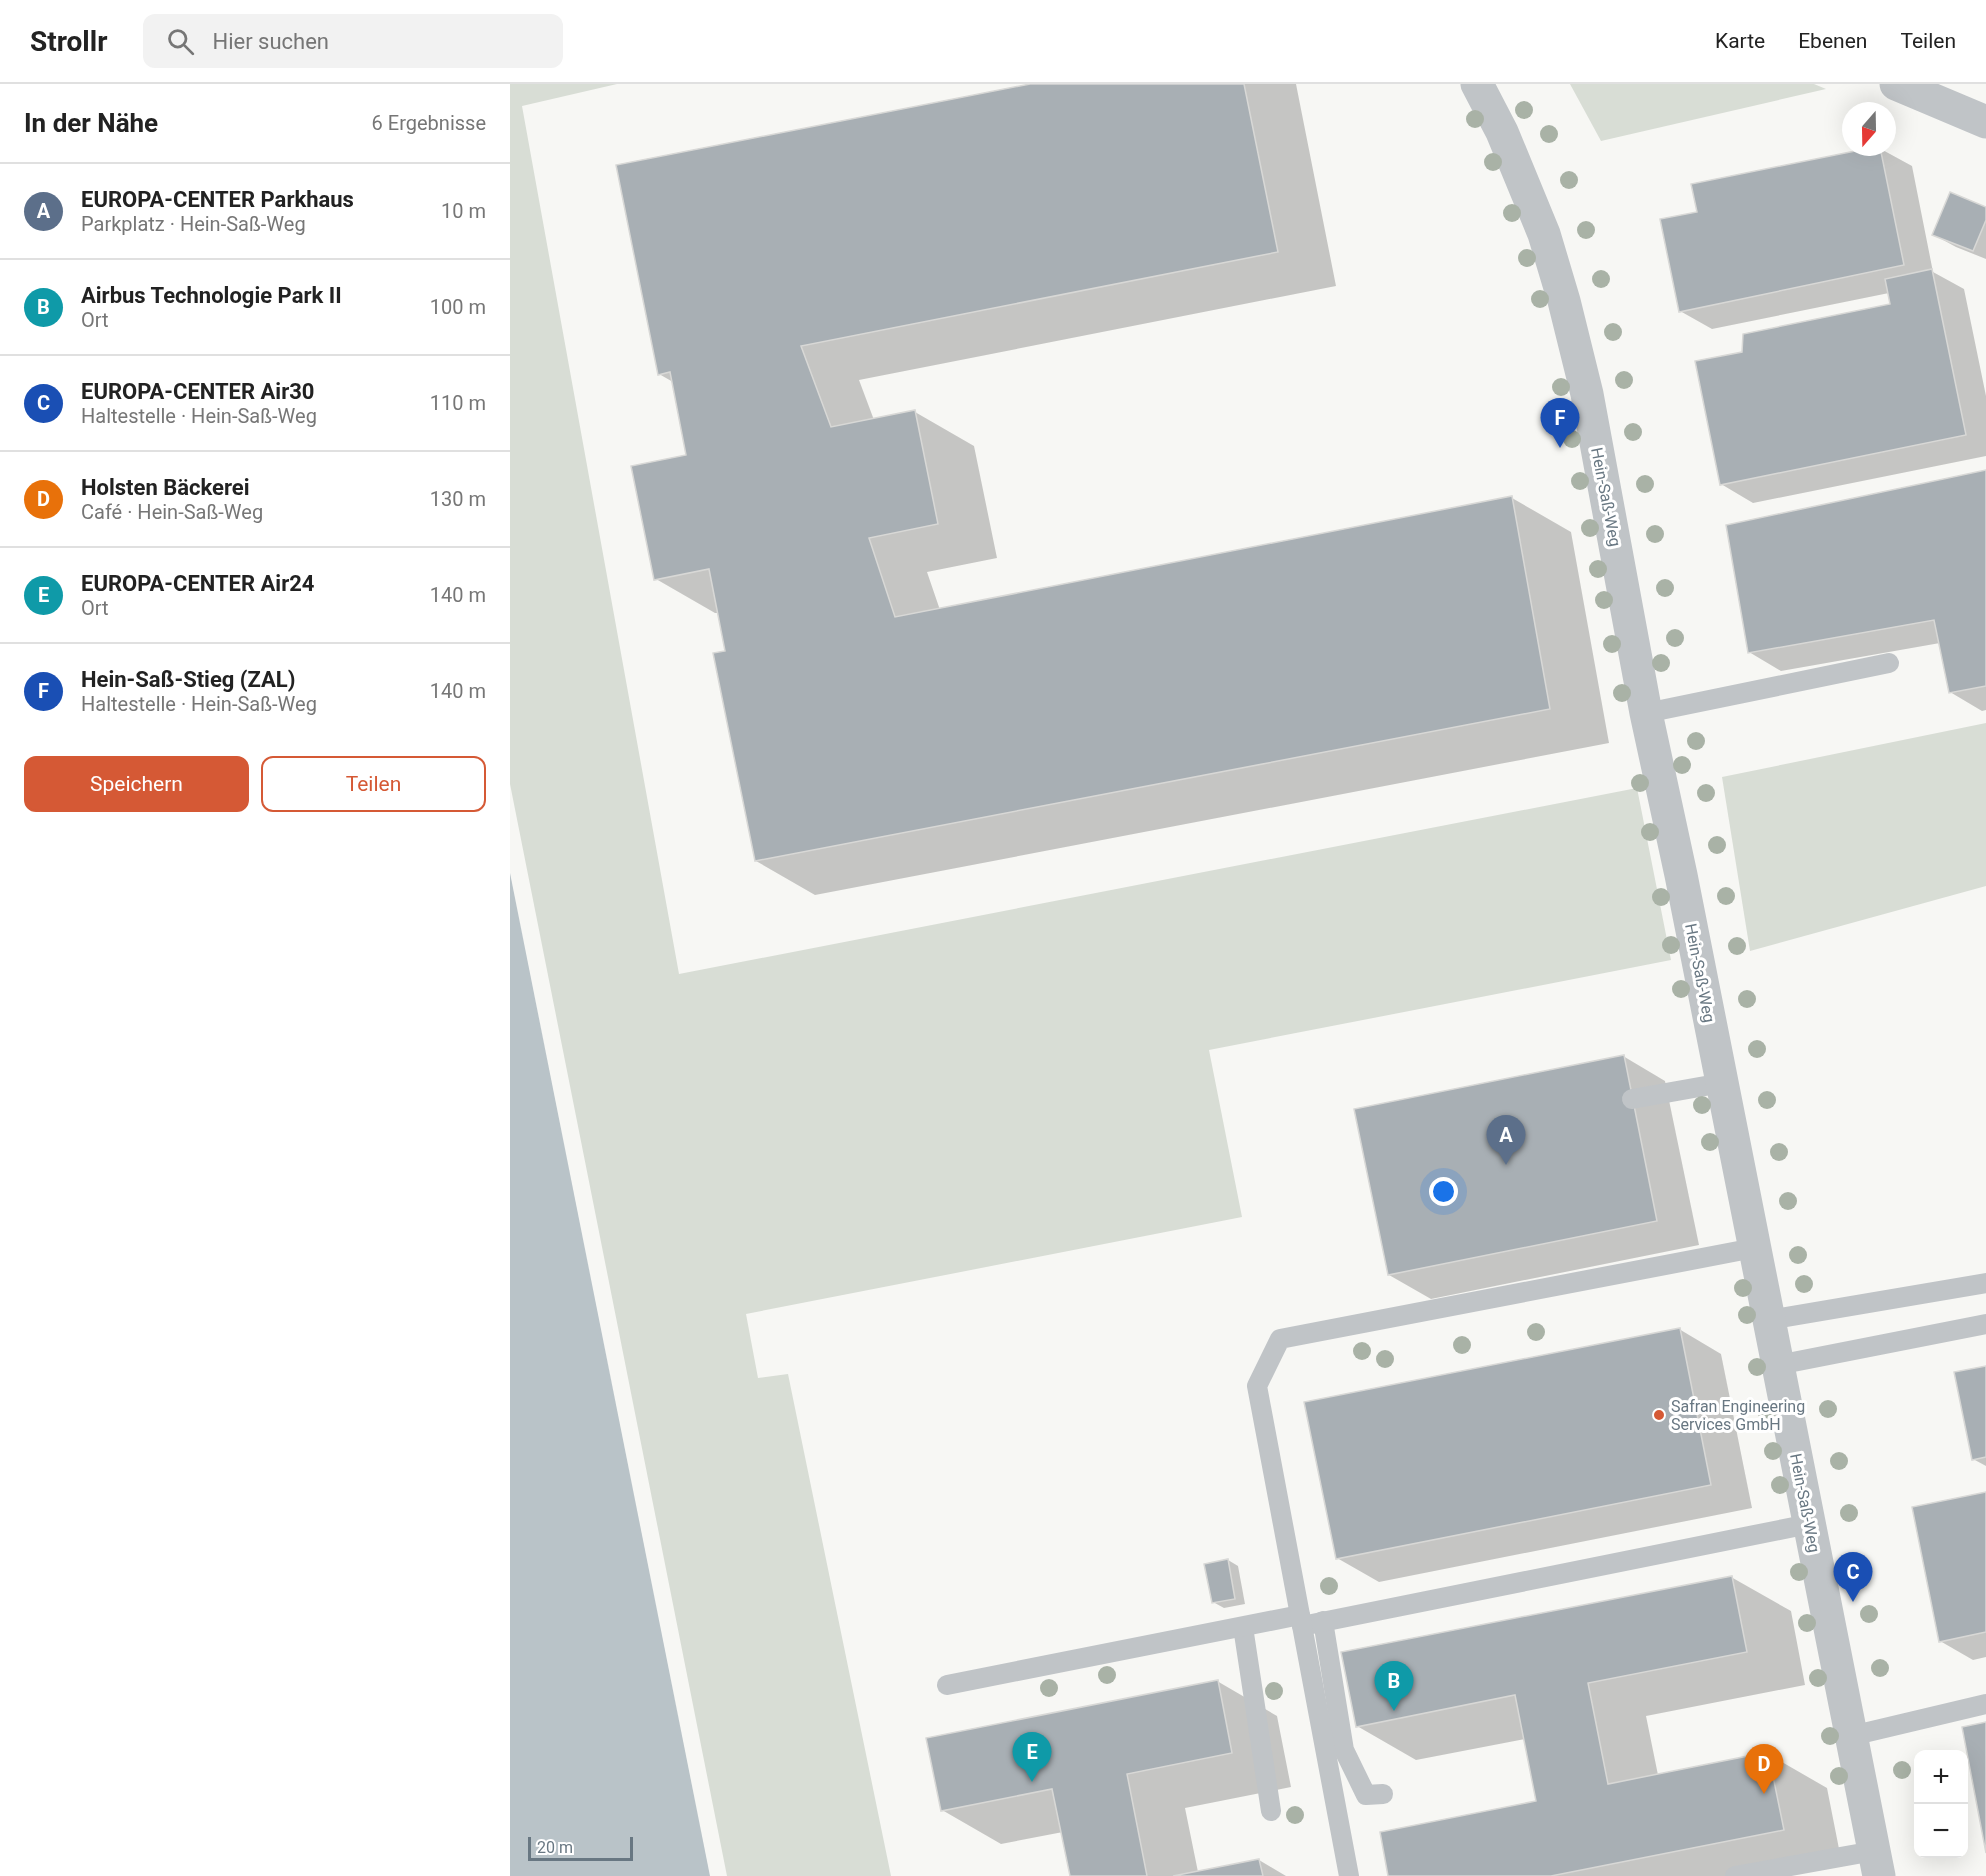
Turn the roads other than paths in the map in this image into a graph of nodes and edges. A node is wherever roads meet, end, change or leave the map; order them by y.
1 (1477, 84) edge
2 (1896, 84) edge
3 (1986, 122) edge
4 (1889, 663) dead end
5 (1646, 713) junction
6 (1722, 1083) junction
7 (1632, 1099) dead end
8 (1754, 1248) junction
9 (1986, 1283) edge
10 (1769, 1320) junction
11 (1986, 1324) edge
12 (1778, 1365) junction
13 (1809, 1524) junction
14 (1301, 1621) junction
15 (1323, 1621) junction
16 (1243, 1627) junction
17 (948, 1685) dead end
18 (1986, 1704) edge
19 (1851, 1736) junction
20 (1383, 1794) dead end
21 (1271, 1811) dead end
22 (1877, 1863) edge
23 (1348, 1876) edge
24 (1735, 1876) edge

1 - 5 street, Hein-Saß-Weg
2 - 3 street
4 - 5 lane
5 - 6 street, Hein-Saß-Weg
6 - 7 lane
6 - 8 street, Hein-Saß-Weg
8 - 10 street, Hein-Saß-Weg
8 - 14 lane
9 - 10 lane
10 - 12 street, Hein-Saß-Weg
11 - 12 lane
12 - 13 street, Hein-Saß-Weg
13 - 15 lane
13 - 19 street, Hein-Saß-Weg
14 - 15 lane
14 - 16 lane
14 - 23 lane
15 - 20 lane
16 - 17 lane
16 - 21 lane
18 - 19 lane
19 - 22 street, Hein-Saß-Weg
22 - 24 lane

